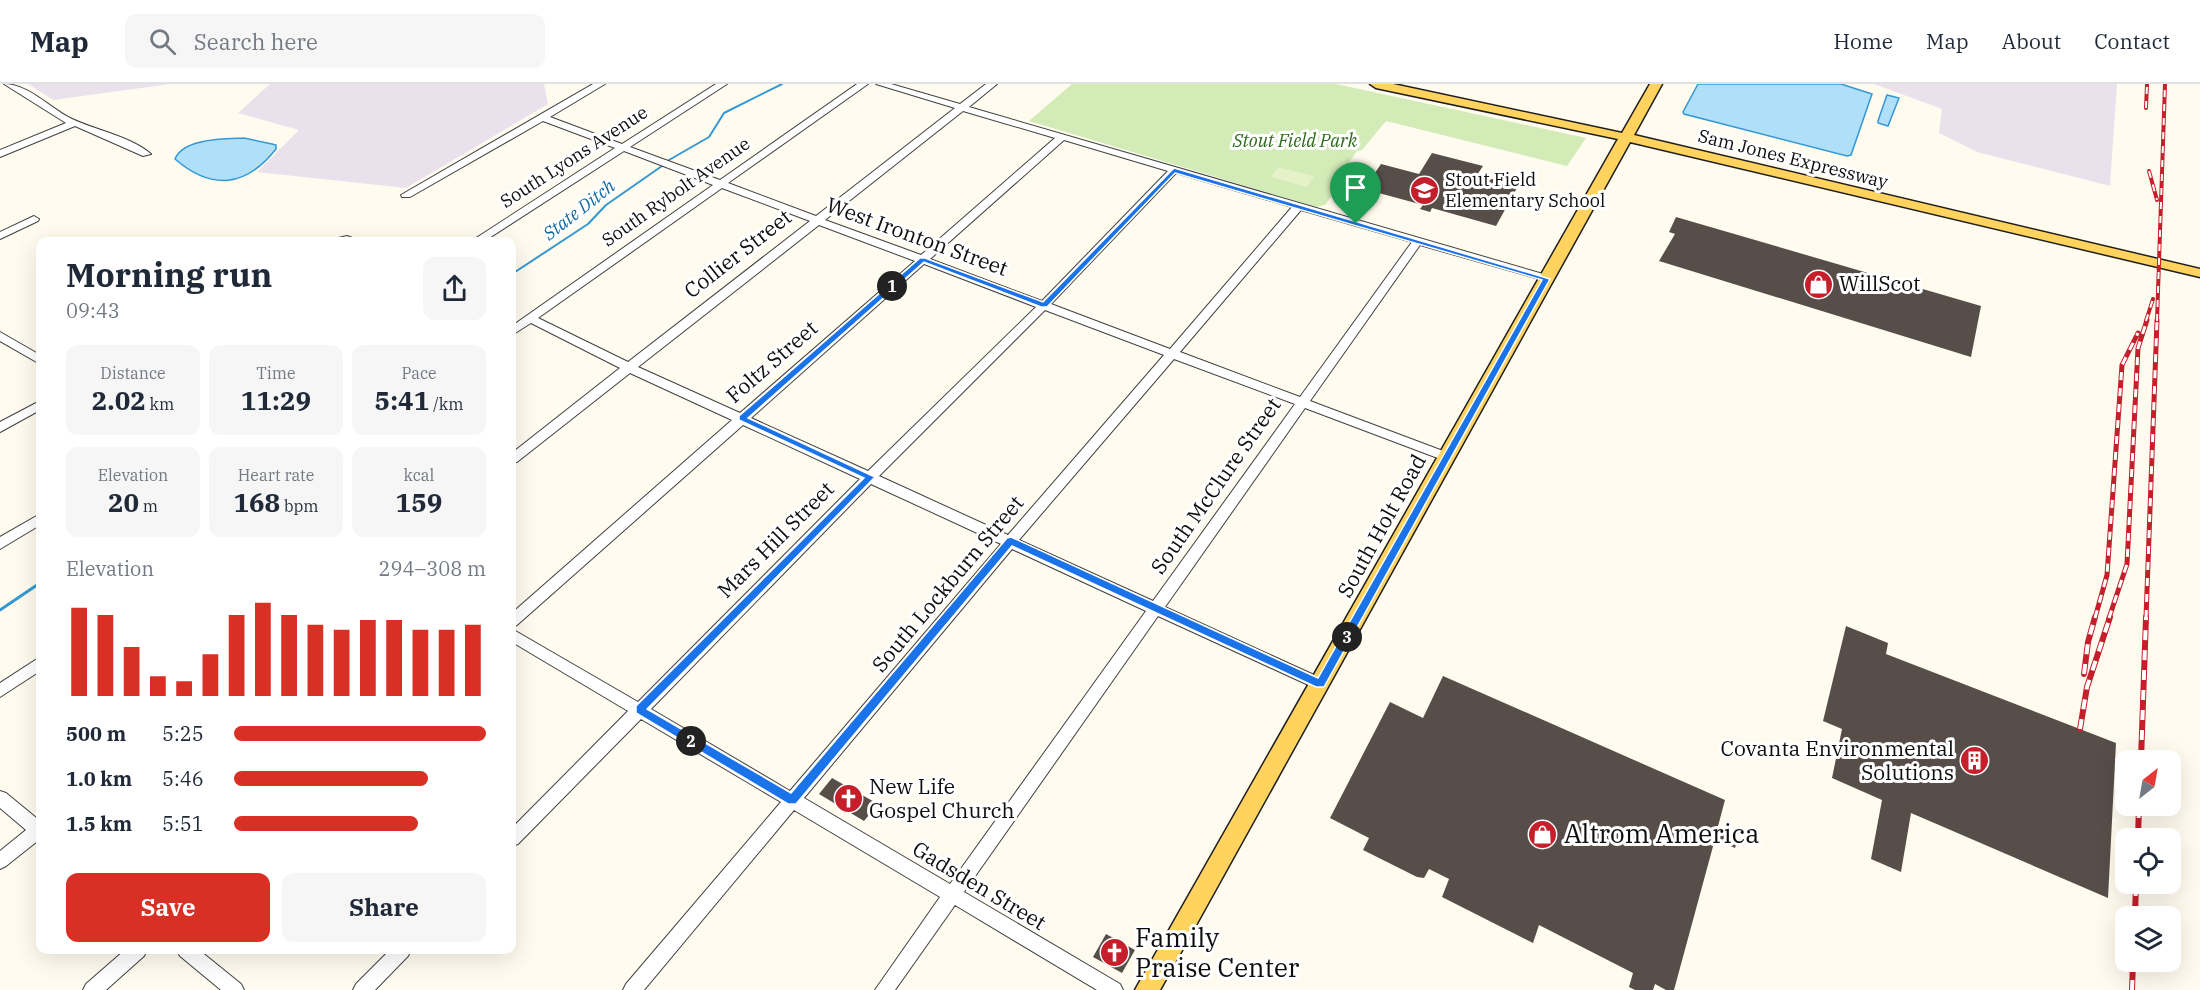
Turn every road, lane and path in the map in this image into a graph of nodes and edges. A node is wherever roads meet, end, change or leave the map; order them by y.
1 (8, 84) edge
2 (600, 84) edge
3 (722, 84) edge
4 (863, 84) edge
5 (881, 84) edge
6 (992, 84) edge
7 (1376, 84) edge
8 (1412, 84) edge
9 (1656, 84) edge
10 (0, 87) edge
11 (962, 108) junction
12 (542, 117) junction
13 (76, 123) junction
14 (1628, 134) junction
15 (1062, 137) junction
16 (622, 147) junction
17 (0, 154) edge
18 (146, 154) dead end
19 (1174, 170) junction
20 (720, 184) junction
21 (405, 195) dead end
22 (1298, 207) junction
23 (34, 219) dead end
24 (818, 221) junction
25 (0, 236) edge
26 (483, 237) edge
27 (1417, 242) junction
28 (923, 259) junction
29 (2200, 264) edge
30 (2200, 273) edge
31 (1546, 279) junction
32 (1044, 305) junction
33 (530, 318) junction
34 (516, 328) edge
35 (0, 336) edge
36 (1172, 353) junction
37 (36, 358) edge
38 (628, 367) junction
39 (1301, 402) junction
40 (36, 407) edge
41 (742, 418) junction
42 (0, 428) edge
43 (516, 456) edge
44 (1447, 457) junction
45 (870, 477) junction
46 (36, 522) edge
47 (1011, 541) junction
48 (0, 544) edge
49 (1155, 607) junction
50 (516, 617) edge
51 (516, 637) edge
52 (36, 666) edge
53 (1320, 684) junction
54 (0, 691) edge
55 (639, 710) junction
56 (0, 798) edge
57 (792, 800) junction
58 (36, 827) edge
59 (36, 833) edge
60 (516, 835) edge
61 (0, 861) edge
62 (952, 894) junction
63 (133, 954) edge
64 (191, 954) edge
65 (398, 954) edge
66 (92, 990) edge
67 (235, 990) edge
68 (362, 990) edge
69 (632, 990) edge
70 (884, 990) edge
71 (1114, 990) edge
72 (1147, 990) edge

1 - 10 street
1 - 13 street
2 - 12 street
3 - 16 street, South Lyons Avenue
4 - 20 street, South Rybolt Avenue
5 - 11 street
6 - 11 street, Collier Street
7 - 14 main road, Sam Jones Expressway
8 - 14 main road, Sam Jones Expressway
9 - 14 main road, South Holt Road
11 - 15 street
11 - 24 street, Collier Street
12 - 16 street, West Ironton Street
12 - 21 street
13 - 17 street
13 - 18 street
14 - 29 main road, Sam Jones Expressway
14 - 30 main road, Sam Jones Expressway
14 - 31 main road, South Holt Road
15 - 19 street
15 - 28 street, Foltz Street
16 - 20 street, West Ironton Street
16 - 26 street, South Lyons Avenue
19 - 22 street
19 - 32 street, Mars Hill Street
20 - 24 street, West Ironton Street
20 - 33 street, South Rybolt Avenue
22 - 27 street
22 - 36 street, South Lockburn Street
23 - 25 street
24 - 28 street, West Ironton Street
24 - 38 street, Collier Street
27 - 31 street
27 - 39 street, South McClure Street
28 - 32 street, West Ironton Street
28 - 41 street, Foltz Street
31 - 44 main road, South Holt Road
32 - 36 street, West Ironton Street
32 - 45 street, Mars Hill Street
33 - 34 street, South Rybolt Avenue
33 - 38 street
35 - 37 street
36 - 39 street, West Ironton Street
36 - 47 street, South Lockburn Street
38 - 41 street
38 - 43 street, Collier Street
39 - 44 street, West Ironton Street
39 - 49 street, South McClure Street
40 - 42 street
41 - 45 street
41 - 50 street, Foltz Street
44 - 53 main road, South Holt Road
45 - 47 street
45 - 55 street, Mars Hill Street
46 - 48 street
47 - 49 street
47 - 57 street, South Lockburn Street
49 - 53 street
49 - 62 street, South McClure Street
51 - 55 street, Gadsden Street
52 - 54 street
53 - 72 main road, South Holt Road
55 - 57 street, Gadsden Street
55 - 60 street, Mars Hill Street
56 - 58 street
57 - 62 street, Gadsden Street
57 - 69 street, South Lockburn Street
59 - 61 street
62 - 70 street, South McClure Street
62 - 71 street, Gadsden Street
63 - 66 street
64 - 67 street
65 - 68 street

